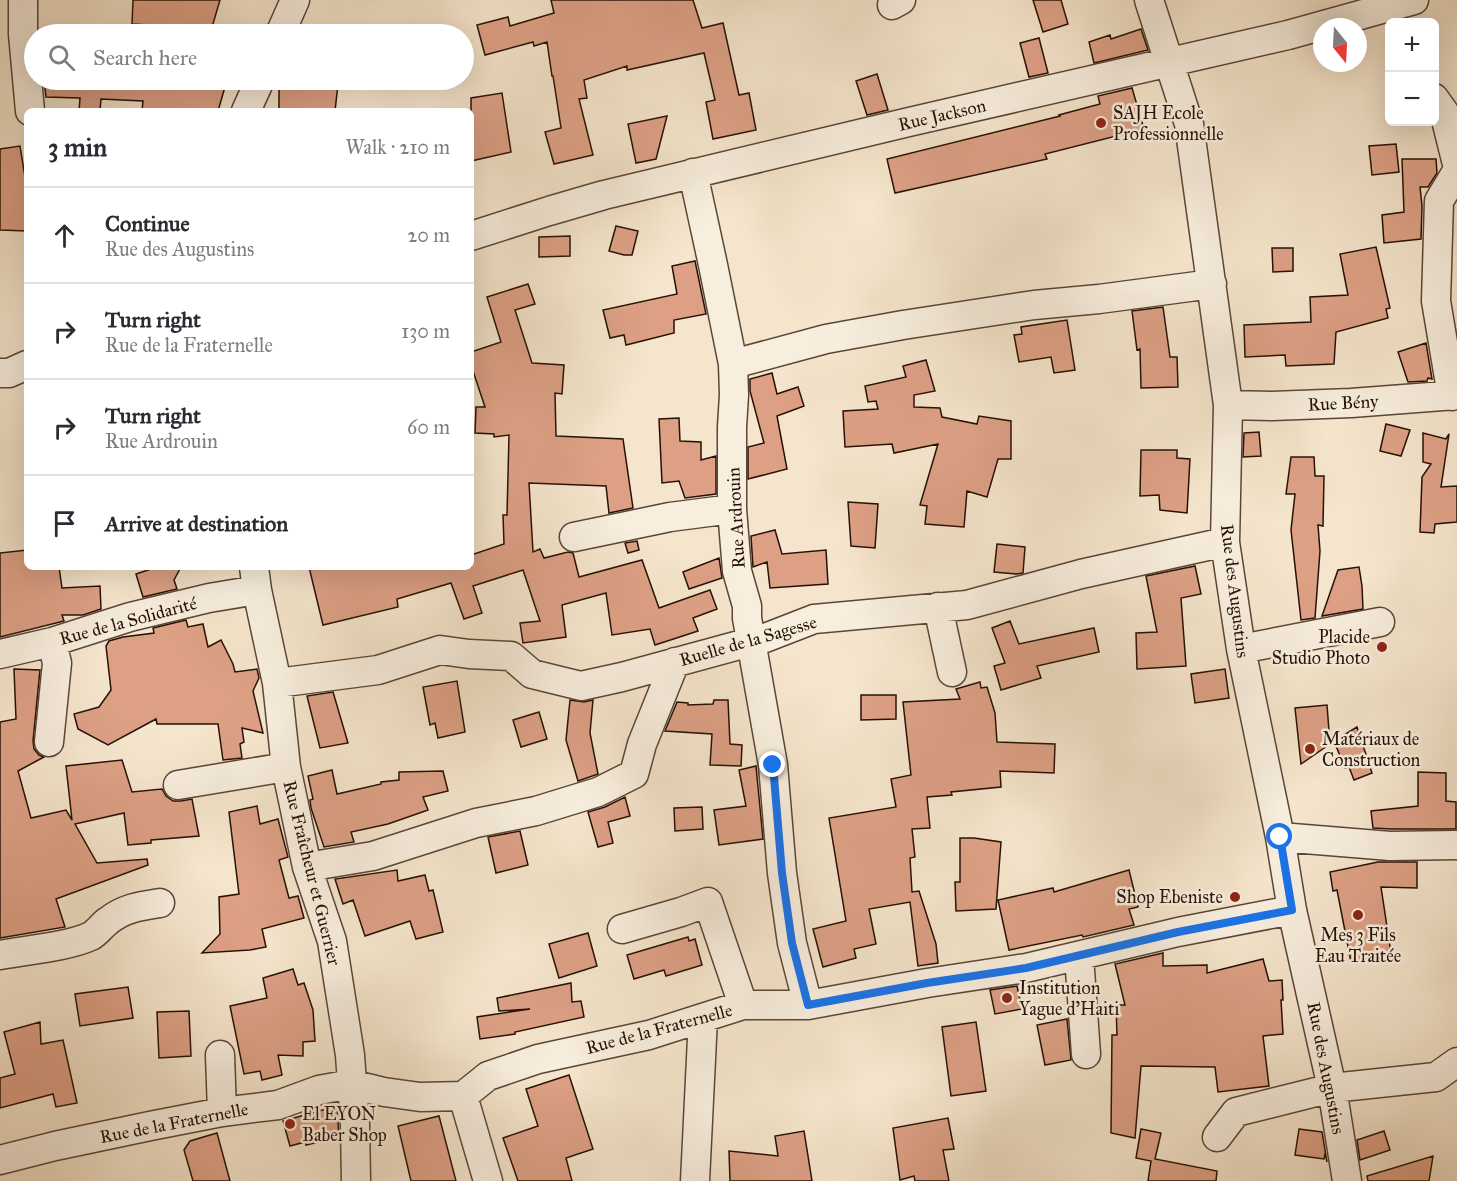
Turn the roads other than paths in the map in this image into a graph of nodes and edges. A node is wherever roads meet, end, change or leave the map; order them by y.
1 (23, 0) edge
2 (295, 0) edge
3 (1149, 0) edge
4 (1413, 0) edge
5 (1415, 18) edge
6 (284, 24) edge
7 (11, 35) edge
8 (1168, 63) junction
9 (24, 87) edge
10 (25, 90) edge
11 (255, 90) edge
12 (1439, 105) edge
13 (29, 108) edge
14 (247, 108) edge
15 (1457, 164) edge
16 (1457, 171) edge
17 (693, 173) junction
18 (474, 235) edge
19 (1212, 284) junction
20 (733, 364) junction
21 (24, 366) edge
22 (0, 374) edge
23 (1455, 395) edge
24 (1228, 405) junction
25 (732, 509) junction
26 (574, 537) dead end
27 (1225, 542) junction
28 (256, 578) edge
29 (938, 608) junction
30 (1380, 622) dead end
31 (52, 642) junction
32 (751, 642) junction
33 (1241, 649) junction
34 (0, 654) edge
35 (675, 662) junction
36 (951, 672) dead end
37 (277, 683) junction
38 (49, 742) dead end
39 (286, 767) junction
40 (178, 785) dead end
41 (1280, 837) junction
42 (1457, 845) edge
43 (307, 867) junction
44 (160, 903) dead end
45 (1292, 910) junction
46 (622, 929) dead end
47 (0, 955) edge
48 (1079, 956) junction
49 (743, 1005) junction
50 (808, 1005) junction
51 (703, 1018) junction
52 (1086, 1054) dead end
53 (220, 1055) dead end
54 (1457, 1062) edge
55 (351, 1084) junction
56 (1332, 1088) junction
57 (463, 1096) junction
58 (222, 1112) junction
59 (1217, 1137) dead end
60 (0, 1160) edge
61 (356, 1181) edge
62 (488, 1181) edge
63 (695, 1181) edge
64 (1347, 1181) edge

1 - 7 street
2 - 6 street
3 - 8 street, Rue des Augustins
4 - 5 street
4 - 8 street, Rue Jackson
7 - 9 street
8 - 17 street, Rue Jackson
8 - 19 street, Rue des Augustins
10 - 13 street
11 - 14 street
12 - 15 street
16 - 23 street
17 - 18 street, Rue Jackson
17 - 20 street, Rue Ardrouin
19 - 20 street
19 - 24 street, Rue des Augustins
20 - 25 street, Rue Ardrouin
21 - 22 street
23 - 24 street, Rue Bény
24 - 27 street, Rue des Augustins
25 - 26 street
25 - 32 street, Rue Ardrouin
27 - 29 street, Ruelle de la Sagesse
27 - 33 street, Rue des Augustins
28 - 31 street, Rue de la Solidarité
28 - 37 street, Rue Fraîcheur et Guerrier
29 - 32 street, Ruelle de la Sagesse
29 - 36 street
30 - 33 street
31 - 34 street, Rue de la Solidarité
31 - 38 street
32 - 35 street, Ruelle de la Sagesse
32 - 50 street, Rue Ardrouin
33 - 41 street, Rue des Augustins
35 - 37 street, Ruelle de la Sagesse
35 - 43 street
37 - 39 street, Rue Fraîcheur et Guerrier
39 - 40 street
39 - 43 street, Rue Fraîcheur et Guerrier
41 - 42 street
41 - 45 street, Rue des Augustins
43 - 55 street, Rue Fraîcheur et Guerrier
44 - 47 street
45 - 48 street, Rue de la Fraternelle
45 - 56 street, Rue des Augustins
46 - 49 street
48 - 50 street, Rue de la Fraternelle
48 - 52 street
49 - 50 street, Rue de la Fraternelle
49 - 51 street, Rue de la Fraternelle
51 - 57 street, Rue de la Fraternelle
51 - 63 street
53 - 58 street
54 - 56 street
55 - 57 street, Rue de la Fraternelle
55 - 58 street, Rue de la Fraternelle
55 - 61 street, Rue Fraîcheur et Guerrier
56 - 59 street
56 - 64 street, Rue des Augustins
57 - 62 street
58 - 60 street, Rue de la Fraternelle

